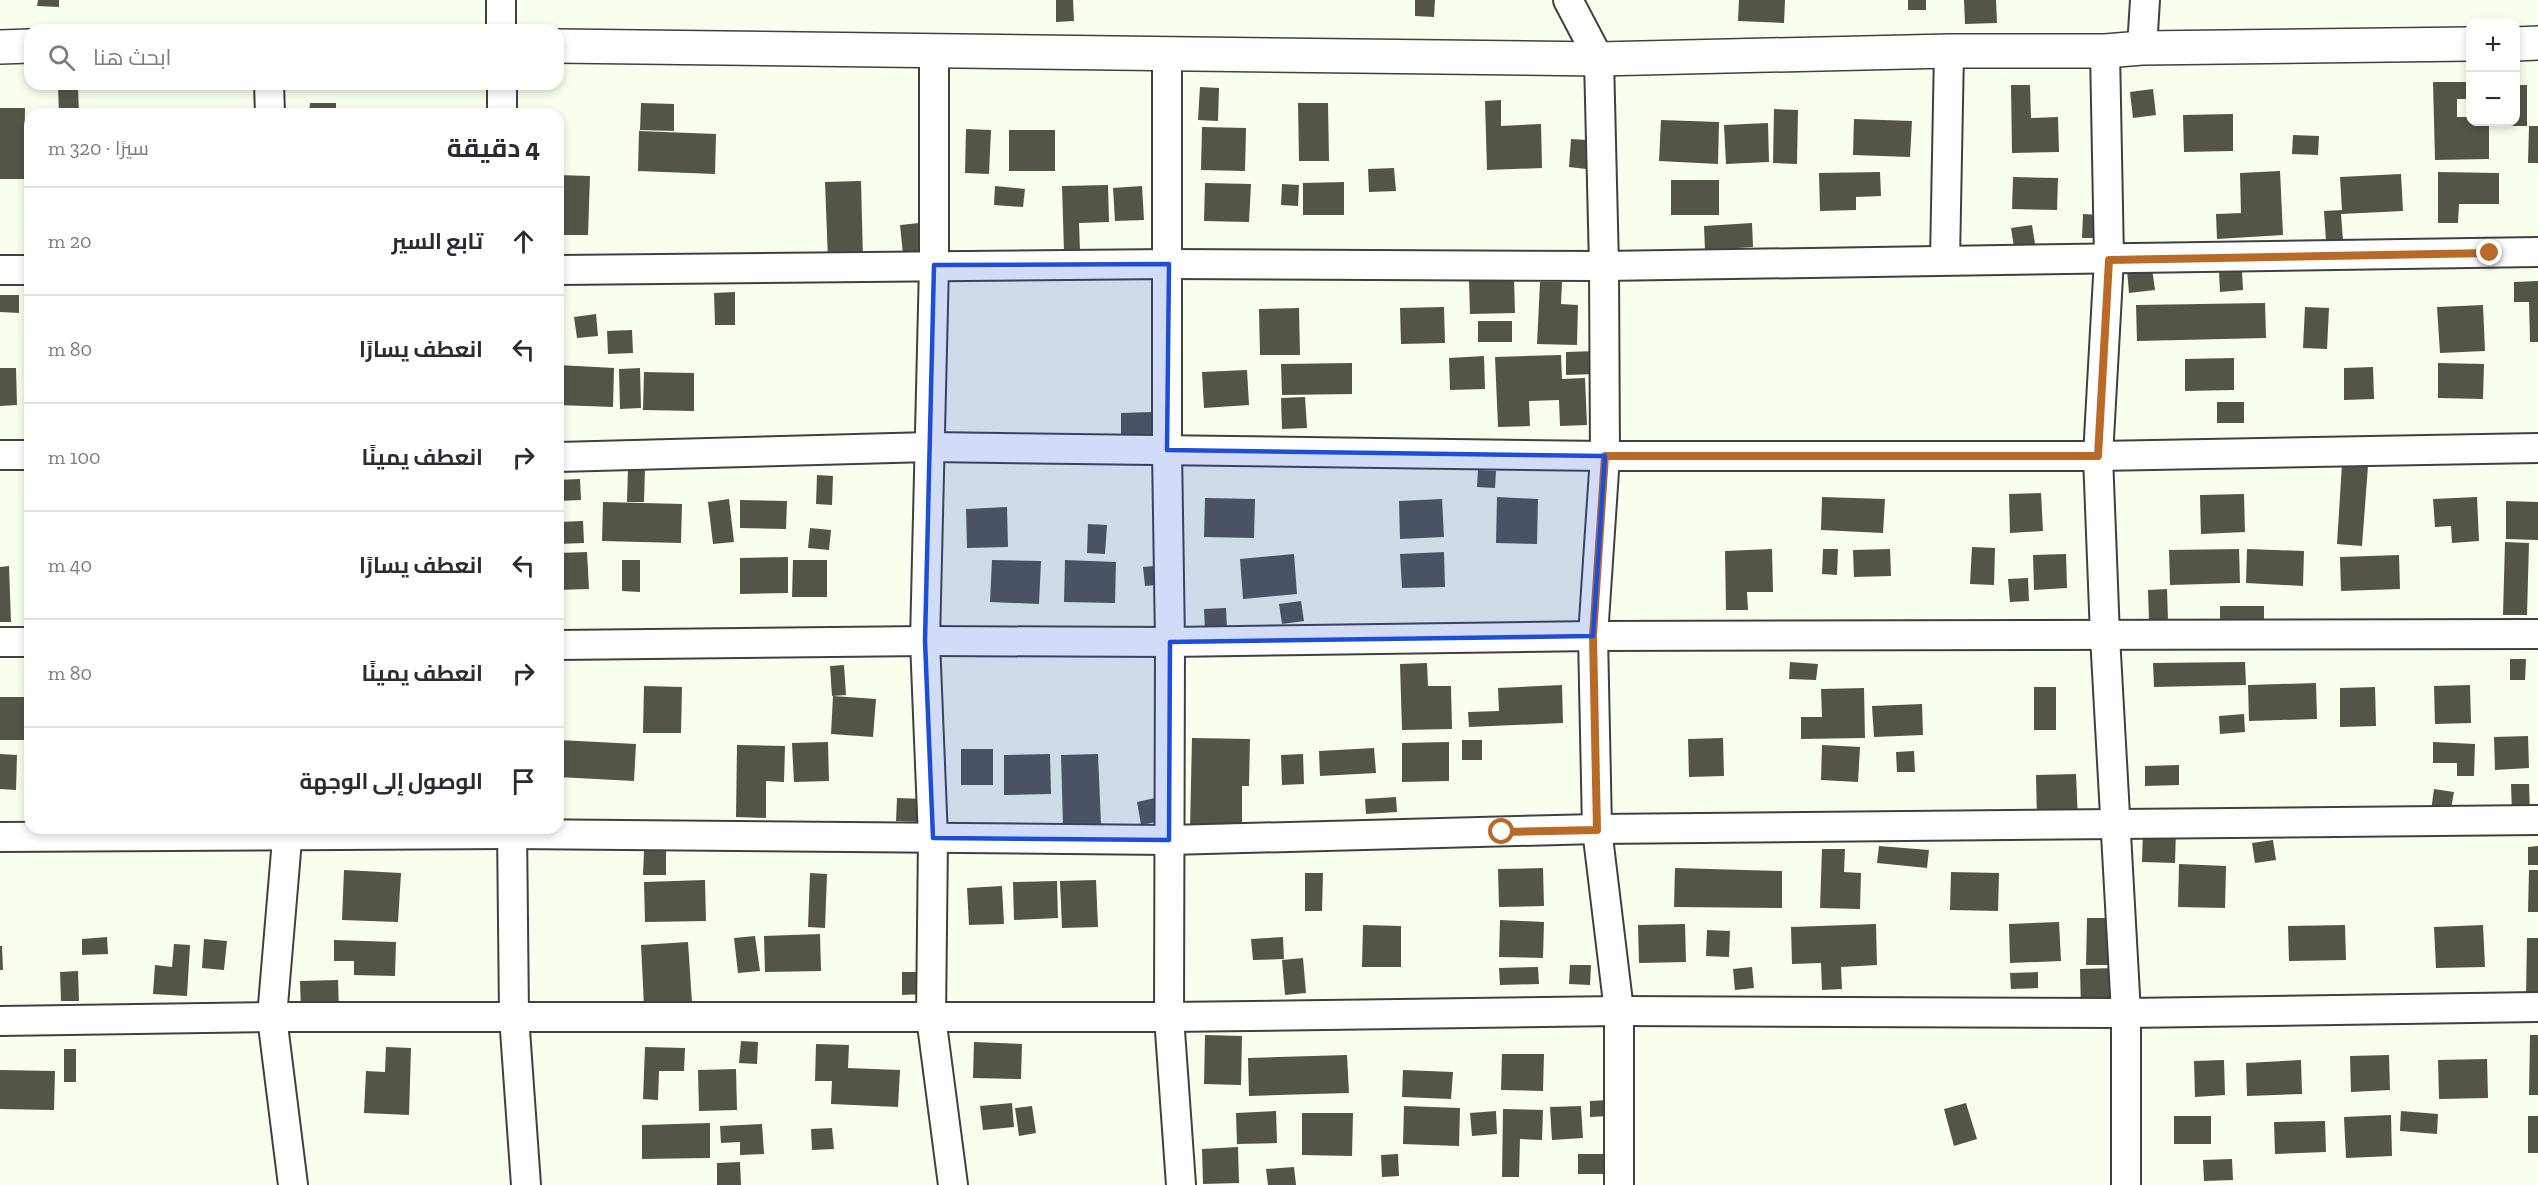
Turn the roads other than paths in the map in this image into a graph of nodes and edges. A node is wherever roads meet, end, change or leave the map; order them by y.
1 (501, 0) edge
2 (1568, 0) edge
3 (2145, 0) edge
4 (501, 24) edge
5 (2466, 44) edge
6 (2520, 44) edge
7 (2538, 44) edge
8 (24, 46) edge
9 (564, 46) edge
10 (0, 47) edge
11 (2142, 48) junction
12 (934, 51) junction
13 (1949, 51) junction
14 (2105, 51) junction
15 (1167, 55) junction
16 (1599, 59) junction
17 (269, 90) edge
18 (502, 90) edge
19 (270, 108) edge
20 (502, 108) edge
21 (2538, 252) edge
22 (1945, 260) junction
23 (2109, 260) junction
24 (1169, 264) junction
25 (934, 265) junction
26 (1604, 266) junction
27 (0, 270) edge
28 (24, 270) edge
29 (564, 270) edge
30 (930, 447) junction
31 (2538, 448) edge
32 (1167, 450) junction
33 (0, 454) edge
34 (24, 455) edge
35 (1605, 456) junction
36 (2098, 456) junction
37 (564, 457) edge
38 (2538, 634) edge
39 (1593, 636) junction
40 (2105, 636) junction
41 (925, 641) junction
42 (0, 642) edge
43 (24, 642) edge
44 (1170, 642) junction
45 (564, 645) edge
46 (2538, 820) edge
47 (2115, 825) junction
48 (1597, 830) junction
49 (564, 832) edge
50 (144, 834) edge
51 (288, 834) edge
52 (512, 834) edge
53 (0, 837) edge
54 (933, 838) junction
55 (1169, 840) junction
56 (2538, 1007) edge
57 (1618, 1011) junction
58 (2126, 1013) junction
59 (514, 1016) junction
60 (272, 1017) junction
61 (931, 1017) junction
62 (1169, 1017) junction
63 (0, 1021) edge
64 (293, 1185) edge
65 (526, 1185) edge
66 (953, 1185) edge
67 (1181, 1185) edge
68 (1618, 1185) edge
69 (2126, 1185) edge

1 - 4 street
2 - 16 street
3 - 11 street
5 - 11 street
6 - 7 street
8 - 10 street
9 - 12 street
11 - 14 street
12 - 15 street
12 - 25 street
13 - 14 street
13 - 16 street
13 - 22 street
14 - 23 street
15 - 16 street
15 - 24 street
16 - 26 street
17 - 19 street
18 - 20 street
21 - 23 street
22 - 23 street
22 - 26 street
23 - 36 street
24 - 25 street
24 - 26 street
24 - 32 street
25 - 29 street
25 - 30 street
26 - 35 street
27 - 28 street
30 - 32 street
30 - 37 street
30 - 41 street
31 - 36 street
32 - 35 street
32 - 44 street
33 - 34 street
35 - 36 street
35 - 39 street
36 - 40 street
38 - 40 street
39 - 40 street
39 - 44 street
39 - 48 street
40 - 47 street
41 - 44 street
41 - 45 street
41 - 54 street
42 - 43 street
44 - 55 street
46 - 47 street
47 - 48 street
47 - 58 street
48 - 55 street
48 - 57 street
49 - 54 street
50 - 53 street
51 - 60 street
52 - 59 street
54 - 55 street
54 - 61 street
55 - 62 street
56 - 58 street
57 - 58 street
57 - 62 street
57 - 68 street
58 - 69 street
59 - 60 street
59 - 61 street
59 - 65 street
60 - 63 street
60 - 64 street
61 - 62 street
61 - 66 street
62 - 67 street

